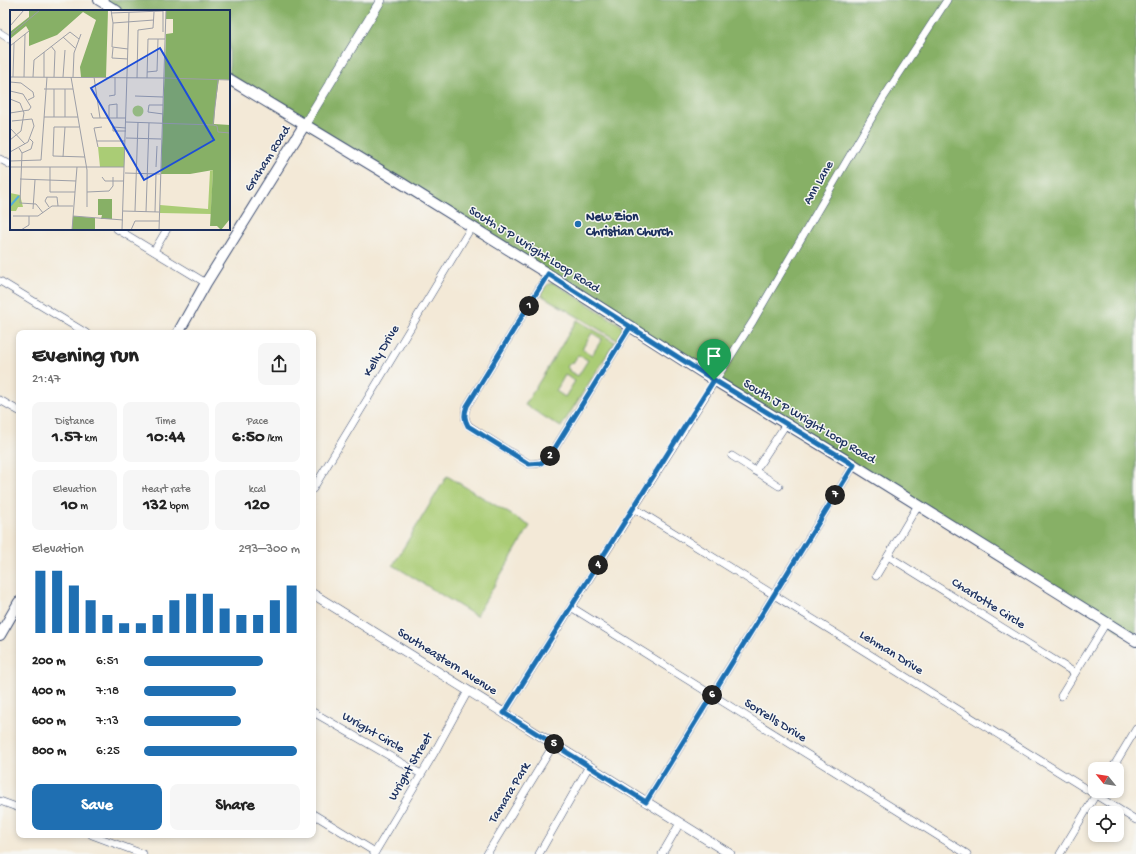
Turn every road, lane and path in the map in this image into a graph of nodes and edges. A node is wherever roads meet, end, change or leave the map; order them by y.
1 (99, 0) edge
2 (381, 0) edge
3 (947, 0) edge
4 (115, 10) edge
5 (0, 33) edge
6 (10, 39) edge
7 (230, 80) edge
8 (305, 124) junction
9 (0, 159) edge
10 (10, 164) edge
11 (472, 226) junction
12 (119, 230) edge
13 (167, 230) edge
14 (154, 251) junction
15 (548, 274) junction
16 (0, 281) edge
17 (206, 283) junction
18 (630, 327) junction
19 (81, 330) edge
20 (180, 330) edge
21 (714, 380) junction
22 (0, 400) edge
23 (16, 409) edge
24 (786, 424) junction
25 (732, 456) dead end
26 (854, 465) junction
27 (755, 470) junction
28 (316, 484) edge
29 (779, 486) dead end
30 (918, 505) junction
31 (634, 508) junction
32 (888, 556) junction
33 (876, 576) dead end
34 (774, 595) junction
35 (316, 596) edge
36 (16, 607) edge
37 (571, 607) junction
38 (1106, 623) junction
39 (0, 635) edge
40 (1136, 641) edge
41 (1075, 673) junction
42 (468, 691) junction
43 (712, 695) junction
44 (1061, 696) dead end
45 (504, 713) junction
46 (316, 714) edge
47 (1136, 729) edge
48 (554, 744) junction
49 (1116, 762) edge
50 (589, 766) junction
51 (421, 774) junction
52 (1088, 787) edge
53 (1094, 798) edge
54 (1104, 798) edge
55 (0, 801) edge
56 (646, 802) junction
57 (16, 807) edge
58 (316, 816) edge
59 (1136, 820) edge
60 (680, 823) junction
61 (100, 838) edge
62 (375, 853) edge
63 (143, 854) edge
64 (487, 854) edge
65 (539, 854) edge
66 (662, 854) edge
67 (730, 854) edge
68 (967, 854) edge
69 (1060, 854) edge

1 - 4 main road
2 - 8 street, Graham Road
3 - 21 street, Ann Lane
5 - 6 street
7 - 8 main road, South J P Wright Loop Road
8 - 11 main road, South J P Wright Loop Road
8 - 17 main road, Graham Road
9 - 10 street
11 - 15 main road, South J P Wright Loop Road
11 - 28 street, Kelly Drive
12 - 14 street
13 - 14 street
14 - 17 street
15 - 18 main road, South J P Wright Loop Road
15 - 18 street
16 - 19 street
17 - 20 main road, Graham Road
18 - 21 main road, South J P Wright Loop Road
21 - 24 main road, South J P Wright Loop Road
21 - 31 street, Ann Lane
22 - 23 street
24 - 26 main road, South J P Wright Loop Road
24 - 27 street
25 - 27 street
26 - 30 main road, South J P Wright Loop Road
26 - 34 street
27 - 29 street
30 - 32 street
30 - 38 main road, South J P Wright Loop Road
31 - 34 street, Lehman Drive
31 - 37 street, Ann Lane
32 - 33 street
32 - 41 street, Charlotte Circle
34 - 43 street
34 - 52 street, Lehman Drive
35 - 42 street, Southeastern Avenue
36 - 39 main road
37 - 43 street, Sorrells Drive
37 - 45 street, Ann Lane
38 - 40 main road, South J P Wright Loop Road
38 - 41 street
41 - 44 street
42 - 45 street, Southeastern Avenue
42 - 51 street, Wright Street
43 - 56 street
43 - 68 street, Sorrells Drive
45 - 48 street, Southeastern Avenue
46 - 51 street, Wright Circle
47 - 49 street
48 - 50 street, Southeastern Avenue
48 - 64 street, Tamara Park
50 - 56 street, Southeastern Avenue
50 - 65 street
51 - 62 street, Wright Street
53 - 69 street
54 - 59 street, Lehman Drive
55 - 57 street
56 - 60 street, Southeastern Avenue
58 - 62 street
60 - 66 street
60 - 67 street, Southeastern Avenue
61 - 63 street

